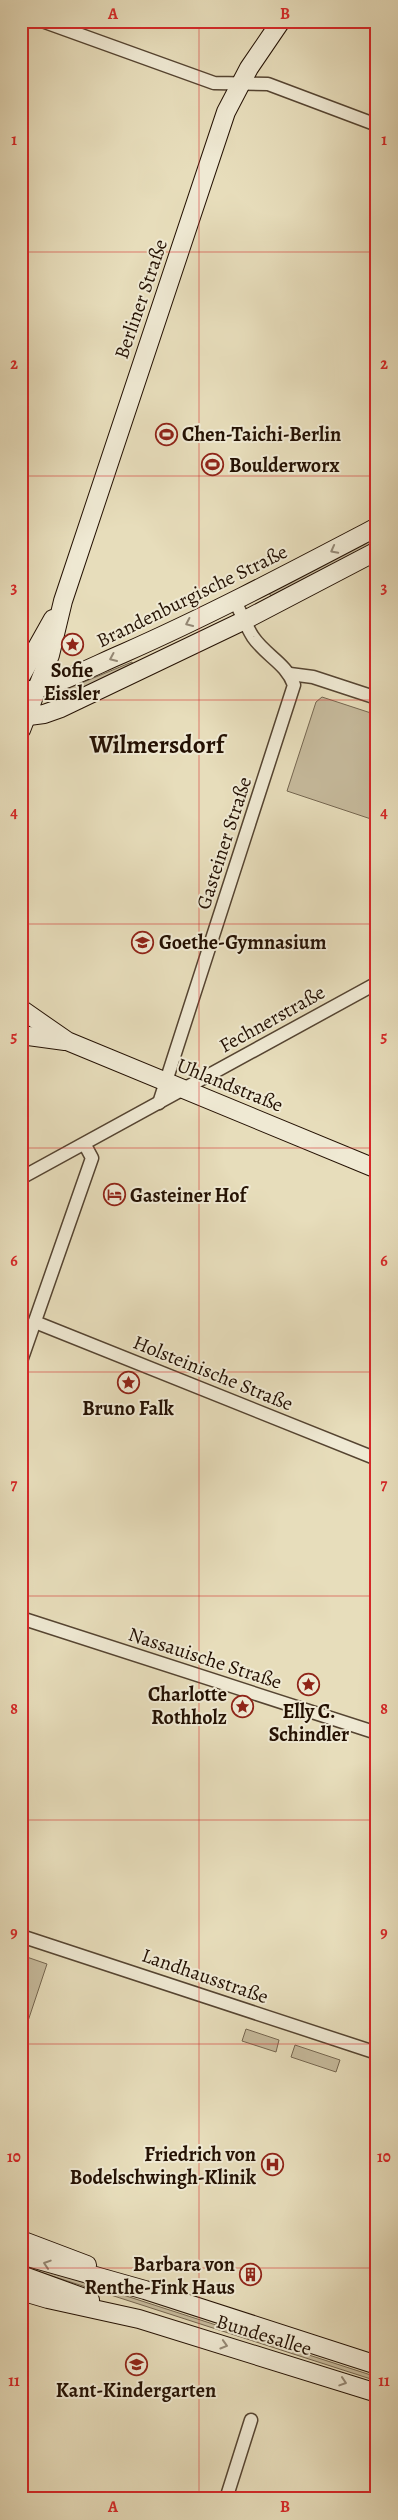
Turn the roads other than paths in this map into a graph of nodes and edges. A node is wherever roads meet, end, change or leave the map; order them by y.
1 (42, 21) edge
2 (281, 21) edge
3 (240, 83) junction
4 (377, 125) edge
5 (377, 527) edge
6 (377, 551) edge
7 (63, 601) junction
8 (235, 601) junction
9 (245, 620) junction
10 (290, 674) junction
11 (21, 676) edge
12 (29, 690) edge
13 (377, 698) edge
14 (23, 722) edge
15 (377, 983) edge
16 (21, 1009) edge
17 (21, 1035) edge
18 (67, 1041) junction
19 (166, 1082) junction
20 (184, 1089) junction
21 (159, 1102) junction
22 (85, 1145) junction
23 (377, 1169) edge
24 (21, 1178) edge
25 (35, 1322) junction
26 (21, 1361) edge
27 (377, 1459) edge
28 (21, 1618) edge
29 (377, 1733) edge
30 (21, 1936) edge
31 (377, 2053) edge
32 (21, 2240) edge
33 (21, 2255) edge
34 (21, 2275) edge
35 (145, 2290) junction
36 (21, 2291) edge
37 (139, 2319) junction
38 (377, 2365) edge
39 (377, 2393) edge
40 (252, 2420) dead end
41 (226, 2499) edge

1 - 3 street
2 - 3 main road, Berliner Straße
3 - 4 street
3 - 7 main road, Berliner Straße
5 -> 8 main road, Brandenburgische Straße
6 - 9 main road
7 - 11 main road, Berliner Straße
7 - 12 main road, Berliner Straße
8 - 9 street
8 -> 12 main road, Brandenburgische Straße
9 - 10 street
9 - 14 main road
10 - 13 street
10 - 19 street, Gasteiner Straße
12 - 14 main road, Berliner Straße
15 - 20 street, Fechnerstraße
16 - 18 main road, Uhlandstraße
17 - 18 main road, Uhlandstraße
18 - 19 main road, Uhlandstraße
19 - 20 main road, Uhlandstraße
19 - 21 street
20 - 21 street, Fechnerstraße
20 - 23 main road, Uhlandstraße
21 - 22 street, Fechnerstraße
22 - 24 street, Fechnerstraße
22 - 25 street
25 - 26 street
25 - 27 street, Holsteinische Straße
28 - 29 street, Nassauische Straße
30 - 31 street, Landhausstraße
32 - 35 main road, Bundesallee
35 -> 33 main road, Bundesallee
34 - 37 main road, Bundesallee
35 - 38 main road, Bundesallee
36 - 37 main road, Bundesallee
37 -> 39 main road, Bundesallee
40 - 41 street

